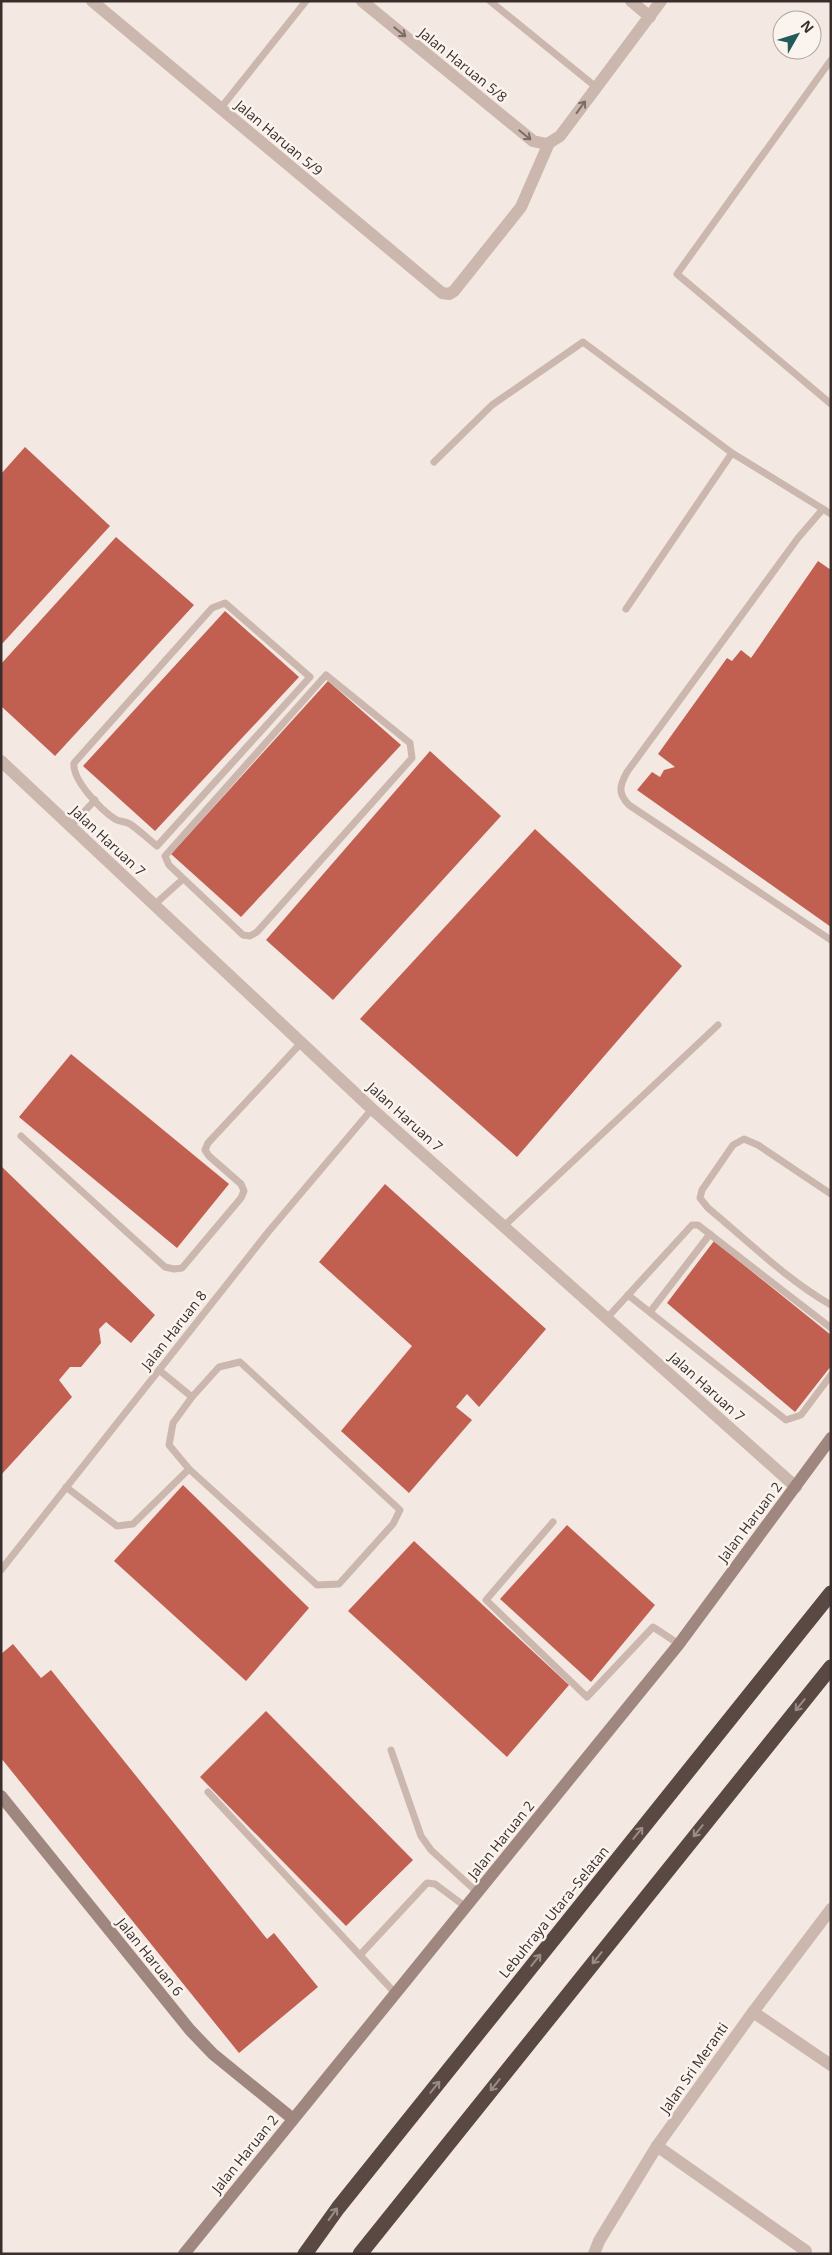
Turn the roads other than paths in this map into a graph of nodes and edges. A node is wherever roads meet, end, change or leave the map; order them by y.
1 (92, 1) edge
2 (306, 1) edge
3 (362, 1) edge
4 (490, 1) edge
5 (631, 1) edge
6 (662, 1) edge
7 (650, 17) junction
8 (831, 60) edge
9 (596, 87) junction
10 (220, 109) junction
11 (549, 143) junction
12 (831, 404) edge
13 (732, 453) junction
14 (434, 462) dead end
15 (823, 508) junction
16 (831, 514) edge
17 (626, 608) dead end
18 (1, 761) edge
19 (95, 800) junction
20 (71, 826) junction
21 (183, 879) junction
22 (154, 905) junction
23 (831, 940) edge
24 (718, 1024) dead end
25 (301, 1043) junction
26 (372, 1109) junction
27 (21, 1136) dead end
28 (831, 1194) edge
29 (505, 1225) junction
30 (710, 1234) junction
31 (628, 1295) junction
32 (831, 1305) edge
33 (650, 1312) junction
34 (607, 1318) junction
35 (831, 1328) edge
36 (159, 1370) junction
37 (831, 1375) edge
38 (192, 1397) junction
39 (831, 1438) edge
40 (189, 1469) junction
41 (66, 1487) junction
42 (796, 1487) junction
43 (553, 1522) dead end
44 (1, 1570) edge
45 (831, 1593) edge
46 (679, 1644) junction
47 (831, 1667) edge
48 (391, 1750) dead end
49 (208, 1792) dead end
50 (1, 1796) edge
51 (478, 1893) junction
52 (466, 1908) junction
53 (831, 1909) edge
54 (360, 1955) junction
55 (396, 1994) junction
56 (753, 2012) junction
57 (831, 2065) edge
58 (293, 2119) junction
59 (657, 2146) junction
60 (806, 2251) dead end
61 (184, 2254) edge
62 (305, 2254) edge
63 (360, 2254) edge
64 (594, 2254) edge

1 - 10 street, Jalan Haruan 5/9
2 - 10 lane
3 -> 11 street, Jalan Haruan 5/8
4 - 9 lane
5 - 7 street
6 - 7 street
7 - 9 street
8 - 12 lane
11 -> 9 street
10 - 11 street, Jalan Haruan 5/9
13 - 14 lane
13 - 15 lane
13 - 17 lane
15 - 16 lane
15 - 23 lane
18 - 20 street, Jalan Haruan 7
19 - 19 lane
19 - 20 lane
20 - 22 street, Jalan Haruan 7
21 - 21 lane
21 - 22 lane
22 - 25 street, Jalan Haruan 7
24 - 29 lane
25 - 26 street, Jalan Haruan 7
25 - 27 lane
26 - 29 street, Jalan Haruan 7
26 - 36 lane, Jalan Haruan 8
28 - 32 lane
29 - 34 street, Jalan Haruan 7
30 - 31 lane
30 - 33 lane
30 - 35 lane
31 - 33 lane
31 - 34 lane
33 - 37 lane
34 - 42 street, Jalan Haruan 7
36 - 38 lane
36 - 41 lane, Jalan Haruan 8
38 - 40 lane
38 - 40 lane
39 - 42 main road, Jalan Haruan 2
40 - 41 lane
41 - 44 lane, Jalan Haruan 8
42 - 46 main road, Jalan Haruan 2
43 - 46 lane
62 -> 45 highway, Lebuhraya Utara–Selatan
46 - 51 main road, Jalan Haruan 2
47 -> 63 highway
48 - 51 lane
49 - 54 lane
50 - 58 main road, Jalan Haruan 6
51 - 52 main road, Jalan Haruan 2
52 - 54 lane
52 - 55 main road, Jalan Haruan 2
53 - 56 street, Jalan Sri Meranti
54 - 55 lane
55 - 58 main road, Jalan Haruan 2
56 - 57 street
56 - 59 street, Jalan Sri Meranti
58 - 61 main road, Jalan Haruan 2
59 - 60 street
59 - 64 street, Jalan Sri Meranti

